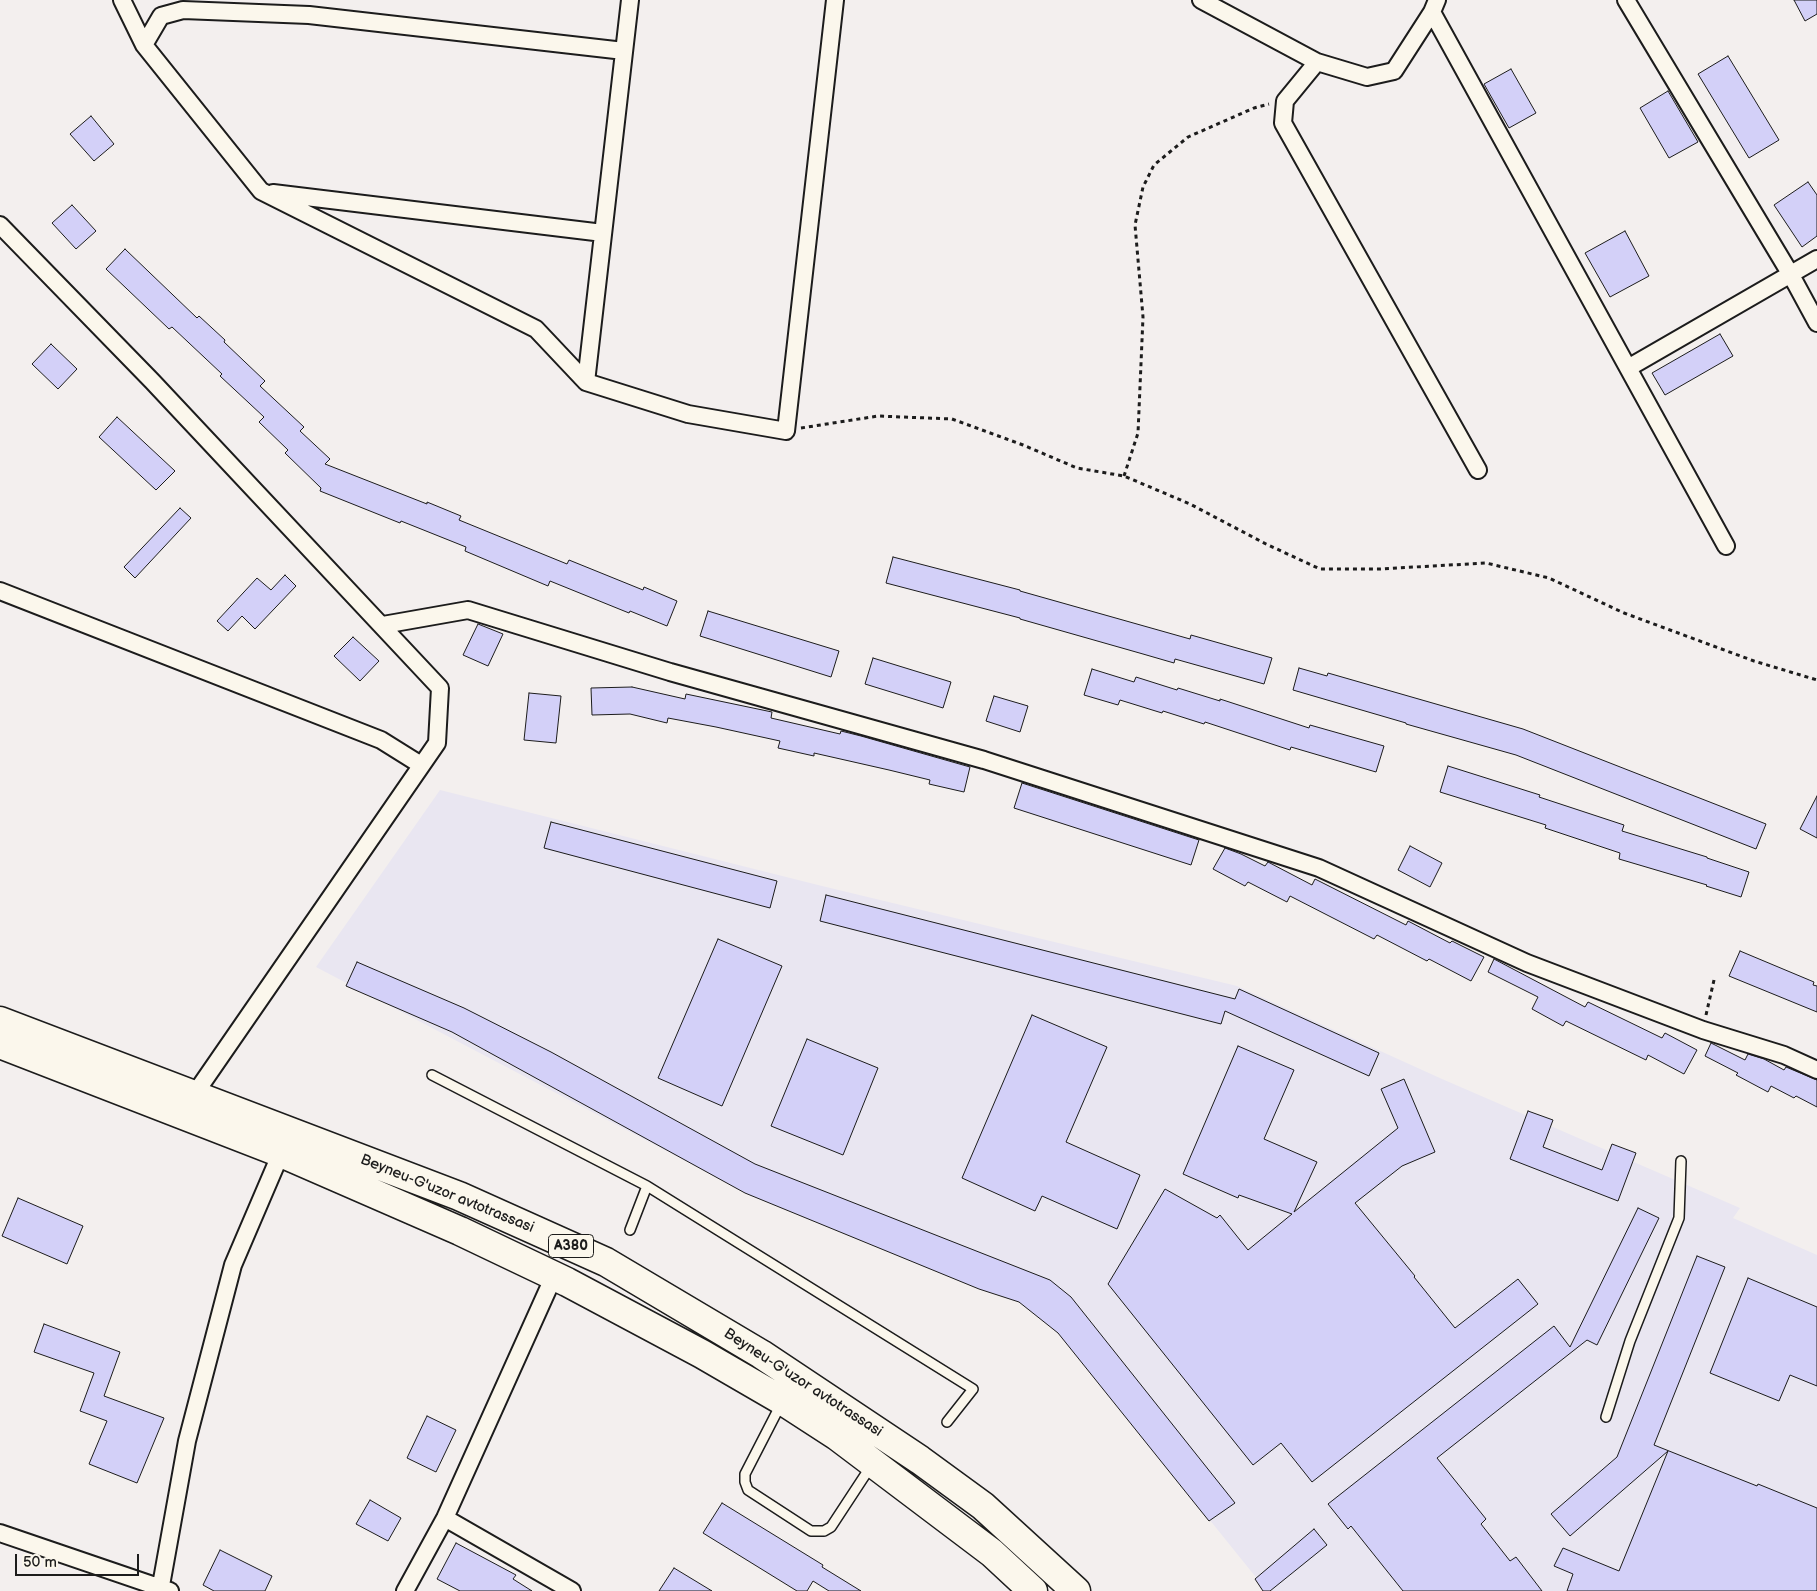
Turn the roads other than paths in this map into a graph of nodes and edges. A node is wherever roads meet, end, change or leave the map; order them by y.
1 (122, 0) edge
2 (630, 0) edge
3 (834, 0) edge
4 (1201, 0) edge
5 (1626, 0) edge
6 (1435, 6) edge
7 (144, 45) junction
8 (624, 51) junction
9 (1317, 62) junction
10 (261, 191) junction
11 (0, 225) edge
12 (603, 233) junction
13 (1817, 259) edge
14 (1791, 275) junction
15 (1817, 323) edge
16 (1628, 368) junction
17 (586, 382) junction
18 (1478, 470) dead end
19 (1726, 546) dead end
20 (0, 591) edge
21 (383, 626) junction
22 (422, 765) junction
23 (0, 1021) edge
24 (0, 1044) edge
25 (1817, 1070) edge
26 (432, 1075) dead end
27 (194, 1095) junction
28 (281, 1153) junction
29 (1682, 1161) dead end
30 (647, 1186) junction
31 (630, 1230) dead end
32 (584, 1252) junction
33 (561, 1279) junction
34 (782, 1401) junction
35 (1606, 1417) dead end
36 (947, 1422) dead end
37 (873, 1462) junction
38 (445, 1518) junction
39 (0, 1533) edge
40 (163, 1590) edge
41 (406, 1591) edge
42 (572, 1591) edge
43 (1033, 1591) edge
44 (1076, 1591) edge

1 - 7 street
2 - 8 street
3 - 17 street
4 - 9 street
5 - 14 street
6 - 9 street
6 - 16 street
7 - 8 street
7 - 10 street
8 - 12 street
9 - 18 street
10 - 12 street
10 - 17 street
11 - 21 street
12 - 17 street
13 - 14 street
14 - 15 street
14 - 16 street
16 - 19 street
20 - 22 street
21 - 22 street
21 - 25 street
22 - 27 street
23 - 27 highway, Beyneu-G'uzor avtotrassasi / A380
24 - 28 highway, Beyneu-G'uzor avtotrassasi / A380
26 - 30 lane
27 - 32 highway, Beyneu-G'uzor avtotrassasi / A380
28 - 33 highway, Beyneu-G'uzor avtotrassasi / A380
28 - 40 street
29 - 35 lane
30 - 31 lane
30 - 36 lane
32 - 33 highway
32 - 44 highway, Beyneu-G'uzor avtotrassasi / A380
33 - 34 highway, Beyneu-G'uzor avtotrassasi / A380
33 - 38 street
34 - 37 highway, Beyneu-G'uzor avtotrassasi / A380
34 - 37 lane
37 - 43 highway, Beyneu-G'uzor avtotrassasi / A380
38 - 41 street
38 - 42 street
39 - 40 street

